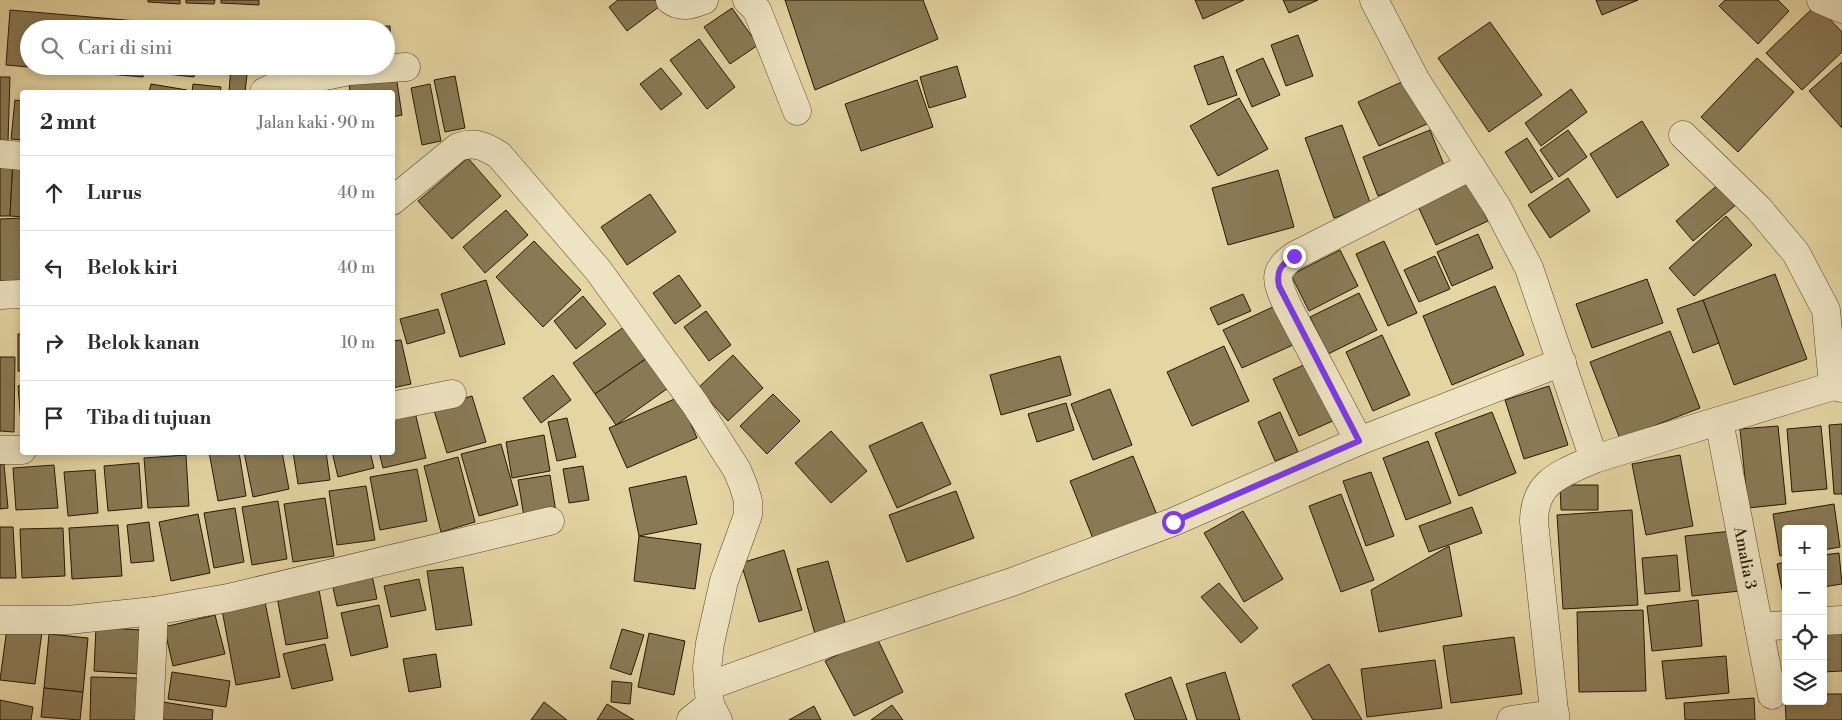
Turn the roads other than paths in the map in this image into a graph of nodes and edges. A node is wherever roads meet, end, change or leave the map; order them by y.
1 (670, 0) edge
2 (704, 0) edge
3 (748, 0) edge
4 (1374, 0) edge
5 (1820, 0) edge
6 (1842, 9) edge
7 (406, 67) dead end
8 (395, 68) edge
9 (330, 75) edge
10 (268, 90) edge
11 (797, 111) dead end
12 (1684, 135) dead end
13 (0, 154) edge
14 (20, 156) edge
15 (1471, 166) junction
16 (395, 199) edge
17 (20, 294) edge
18 (0, 295) edge
19 (1834, 304) edge
20 (1562, 362) junction
21 (1838, 387) edge
22 (452, 394) dead end
23 (395, 405) edge
24 (1718, 421) junction
25 (1359, 441) junction
26 (0, 450) edge
27 (20, 450) edge
28 (1594, 459) junction
29 (550, 521) dead end
30 (154, 610) junction
31 (0, 620) edge
32 (1842, 620) edge
33 (1827, 621) edge
34 (1782, 625) edge
35 (1759, 627) junction
36 (1772, 695) dead end
37 (707, 708) edge
38 (1555, 717) edge
39 (149, 720) edge
40 (1510, 720) edge

1 - 2 street
3 - 11 street
4 - 15 street
5 - 6 street
7 - 8 street
9 - 10 street
12 - 19 street
13 - 14 street
15 - 20 street
15 - 25 street
16 - 37 street
17 - 18 street
19 - 21 street
20 - 25 street
20 - 28 street
21 - 24 street
22 - 23 street
24 - 28 street
24 - 35 street, Amalia 3
25 - 37 street
26 - 27 street
28 - 38 street
29 - 30 street
30 - 31 street
30 - 39 street
32 - 33 street
34 - 35 street
35 - 36 street, Amalia 3
38 - 40 street

